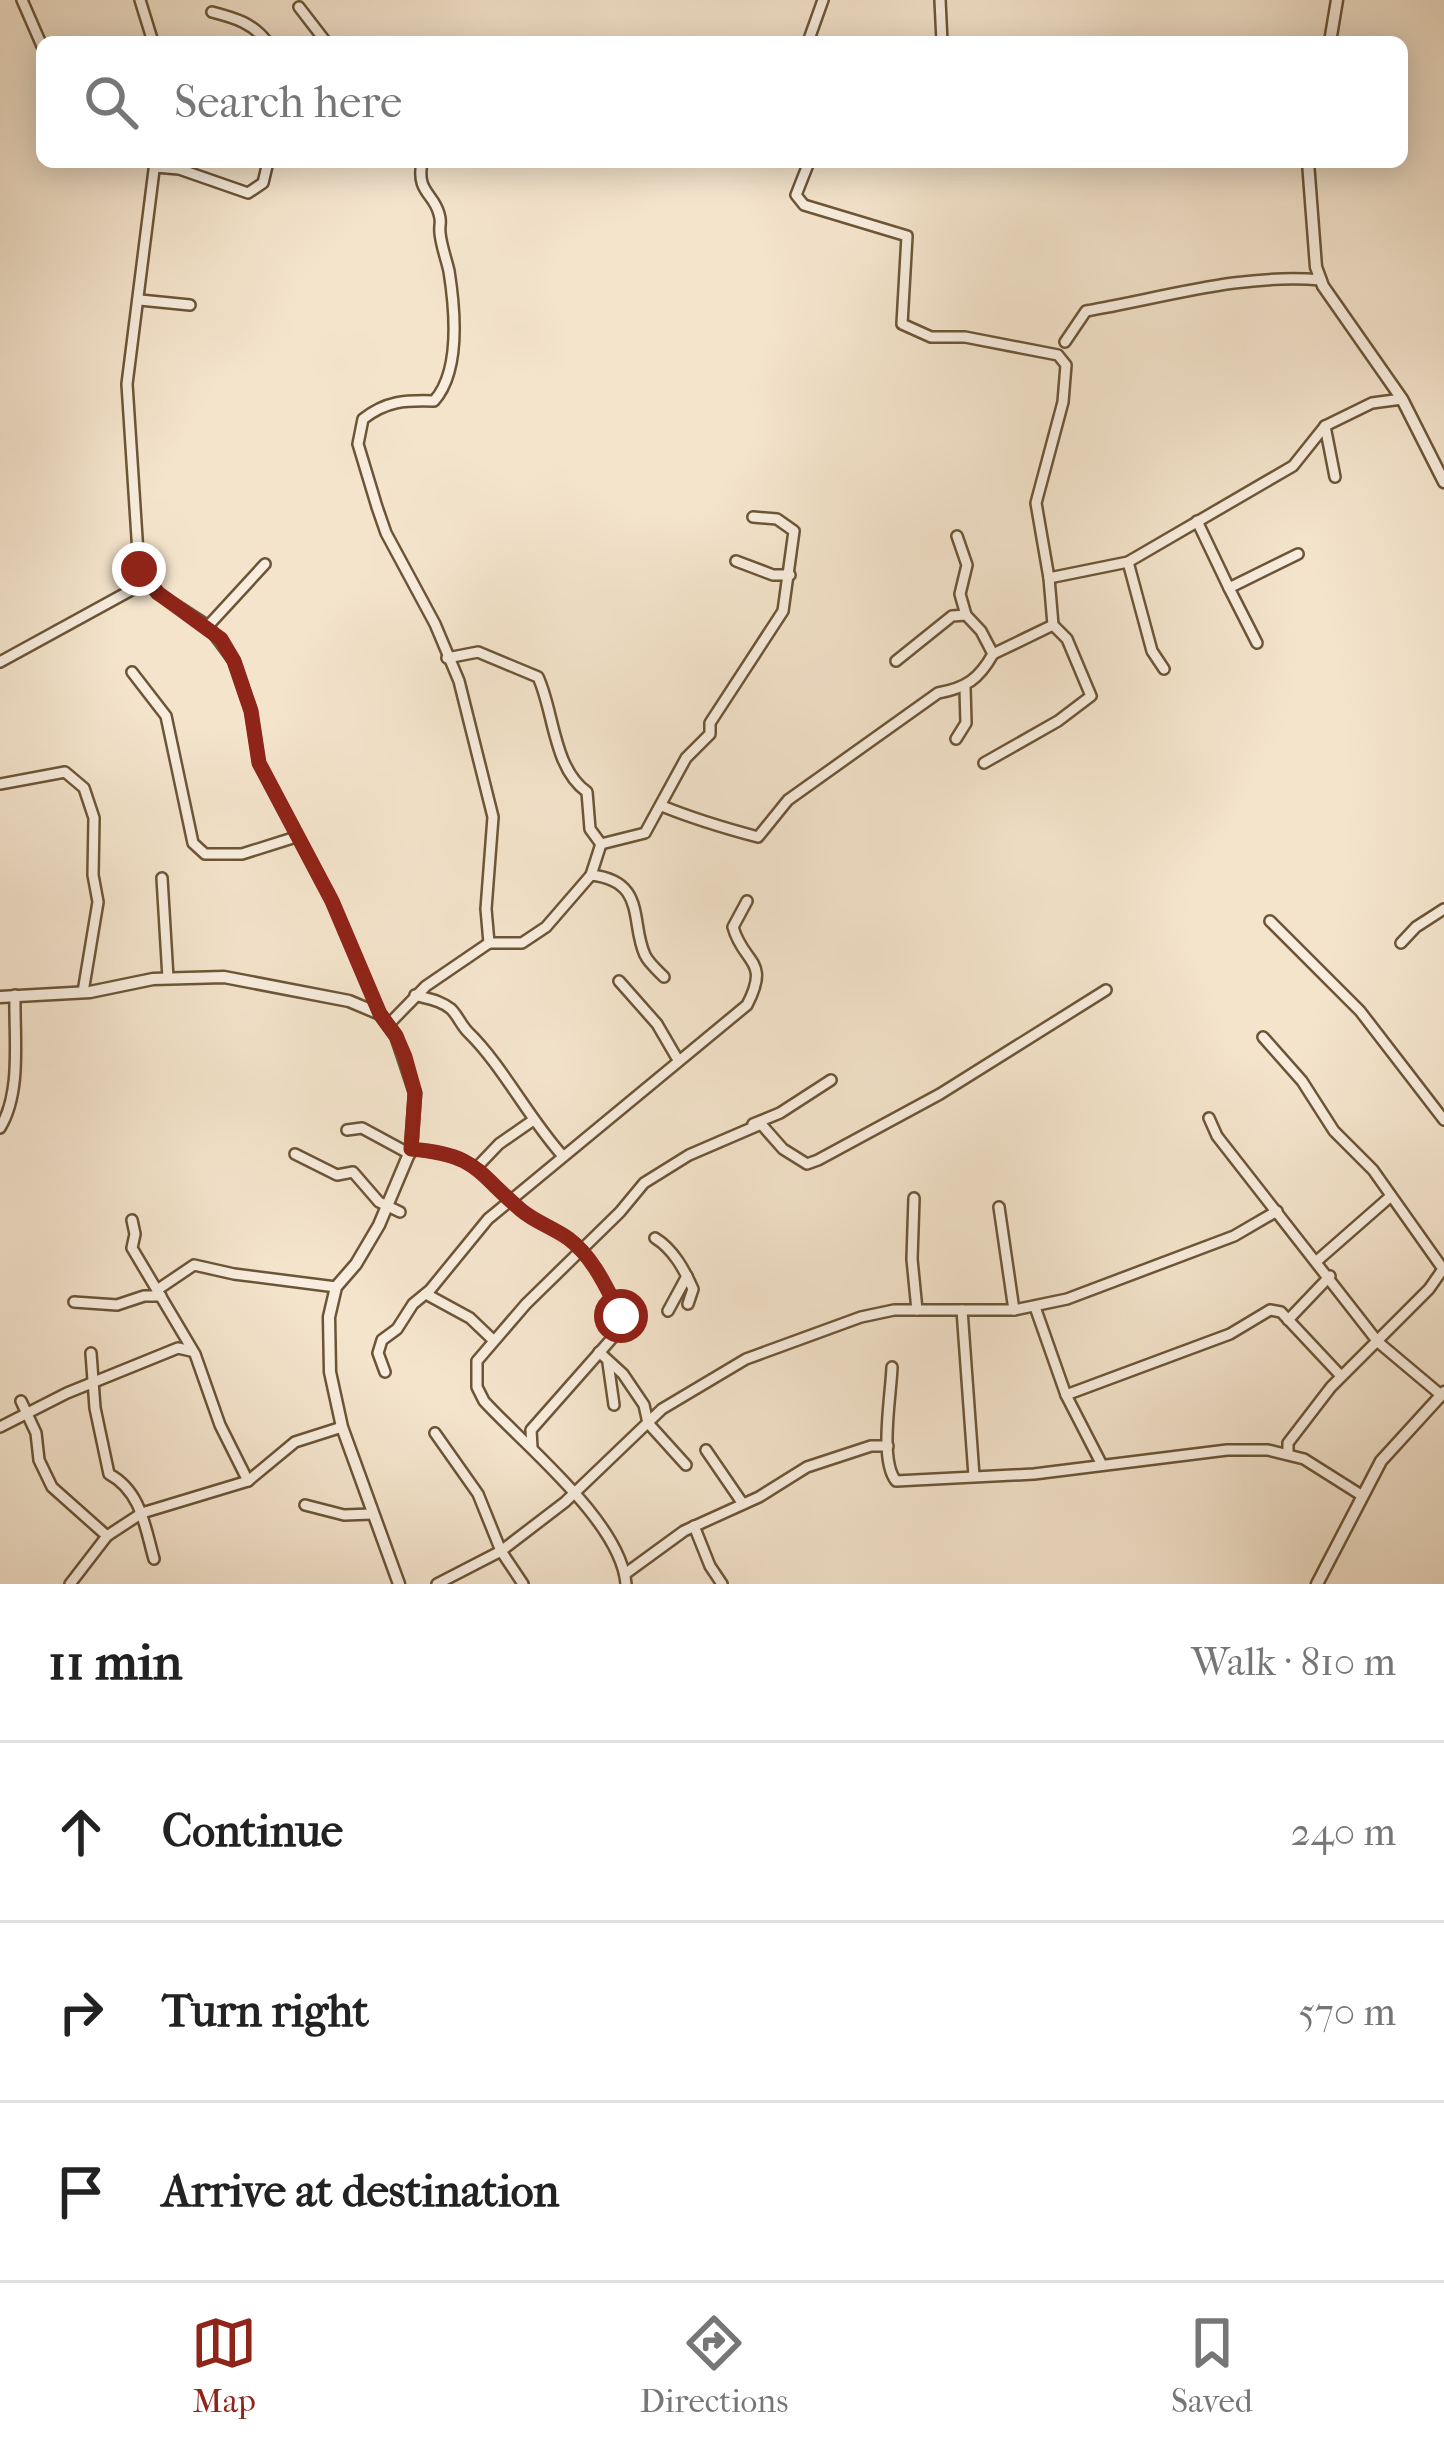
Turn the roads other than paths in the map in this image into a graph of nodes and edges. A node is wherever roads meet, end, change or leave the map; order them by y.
1 (22, 0) edge
2 (140, 0) edge
3 (823, 0) edge
4 (940, 0) edge
5 (1337, 0) edge
6 (299, 7) dead end
7 (212, 12) dead end
8 (38, 36) edge
9 (151, 36) edge
10 (263, 36) edge
11 (321, 36) edge
12 (810, 36) edge
13 (941, 36) edge
14 (1331, 36) edge
15 (155, 168) edge
16 (174, 168) edge
17 (267, 168) edge
18 (421, 168) edge
19 (807, 168) edge
20 (1308, 168) edge
21 (1321, 280) junction
22 (140, 300) junction
23 (190, 304) dead end
24 (1065, 342) dead end
25 (1402, 400) junction
26 (1325, 426) junction
27 (1335, 477) dead end
28 (1444, 482) edge
29 (753, 518) dead end
30 (1197, 521) junction
31 (957, 536) dead end
32 (1298, 554) dead end
33 (736, 560) dead end
34 (1128, 562) junction
35 (265, 564) dead end
36 (790, 574) junction
37 (1049, 578) junction
38 (146, 582) junction
39 (1229, 588) junction
40 (966, 615) junction
41 (1053, 625) junction
42 (208, 626) junction
43 (1257, 643) dead end
44 (993, 653) junction
45 (448, 658) junction
46 (896, 661) dead end
47 (0, 662) edge
48 (1164, 669) dead end
49 (132, 672) dead end
50 (965, 688) junction
51 (956, 739) dead end
52 (984, 763) dead end
53 (0, 784) edge
54 (662, 806) junction
55 (296, 837) junction
56 (601, 844) junction
57 (591, 875) junction
58 (162, 878) dead end
59 (747, 902) dead end
60 (1444, 909) edge
61 (1270, 921) dead end
62 (1401, 943) dead end
63 (489, 944) junction
64 (664, 977) dead end
65 (168, 978) junction
66 (619, 981) dead end
67 (1106, 990) dead end
68 (83, 992) junction
69 (416, 994) junction
70 (15, 995) junction
71 (0, 997) edge
72 (384, 1020) junction
73 (1263, 1037) dead end
74 (678, 1060) junction
75 (831, 1079) dead end
76 (6, 1094) edge
77 (1209, 1118) dead end
78 (1444, 1120) edge
79 (532, 1121) junction
80 (749, 1127) junction
81 (0, 1128) edge
82 (347, 1130) dead end
83 (411, 1152) junction
84 (296, 1154) dead end
85 (562, 1155) junction
86 (478, 1166) junction
87 (1391, 1196) junction
88 (914, 1198) dead end
89 (512, 1201) junction
90 (999, 1208) dead end
91 (394, 1210) junction
92 (1277, 1211) junction
93 (132, 1220) dead end
94 (655, 1238) dead end
95 (579, 1248) junction
96 (1318, 1261) junction
97 (687, 1276) junction
98 (1330, 1276) junction
99 (336, 1287) junction
100 (159, 1293) junction
101 (426, 1294) junction
102 (74, 1302) dead end
103 (688, 1304) dead end
104 (1035, 1307) junction
105 (917, 1310) junction
106 (962, 1310) junction
107 (1014, 1310) junction
108 (668, 1311) dead end
109 (1288, 1320) junction
110 (493, 1340) dead end
111 (1378, 1342) junction
112 (598, 1352) junction
113 (91, 1353) dead end
114 (196, 1354) junction
115 (608, 1362) junction
116 (892, 1367) dead end
117 (385, 1372) dead end
118 (1341, 1376) junction
119 (92, 1385) junction
120 (1443, 1393) edge
121 (1066, 1395) junction
122 (21, 1401) dead end
123 (614, 1405) dead end
124 (27, 1414) junction
125 (648, 1423) junction
126 (0, 1426) edge
127 (342, 1427) junction
128 (435, 1433) dead end
129 (888, 1446) junction
130 (532, 1448) junction
131 (706, 1450) dead end
132 (1288, 1452) junction
133 (686, 1465) dead end
134 (1102, 1465) junction
135 (974, 1476) junction
136 (248, 1481) junction
137 (576, 1492) junction
138 (1361, 1495) junction
139 (743, 1504) junction
140 (305, 1505) dead end
141 (142, 1513) junction
142 (372, 1514) junction
143 (694, 1526) junction
144 (107, 1537) junction
145 (501, 1551) junction
146 (154, 1559) dead end
147 (626, 1579) edge
148 (70, 1584) edge
149 (398, 1584) edge
150 (437, 1584) edge
151 (523, 1584) edge
152 (722, 1584) edge
153 (1316, 1584) edge

1 - 8 street
2 - 9 street
3 - 12 street
4 - 13 street
5 - 14 street
6 - 11 street
7 - 10 street
15 - 22 street
16 - 17 street
18 - 45 street
19 - 37 street
20 - 21 street
21 - 24 street
21 - 25 street
22 - 23 street
22 - 38 street
25 - 26 street
25 - 28 street
26 - 27 street
26 - 30 street
29 - 36 street
30 - 34 street
30 - 39 street
31 - 40 street
32 - 39 street
33 - 36 street
34 - 37 street
34 - 48 street
35 - 42 street
36 - 54 street
37 - 41 street
38 - 42 street
38 - 47 street
39 - 43 street
40 - 44 street
40 - 46 street
41 - 44 street
41 - 52 street
42 - 55 street
44 - 50 street
45 - 56 street
45 - 63 street
49 - 55 street
50 - 51 street
50 - 54 street
53 - 68 street
54 - 56 street
55 - 72 street
56 - 57 street
57 - 63 street
57 - 64 street
58 - 65 street
59 - 74 street
60 - 62 street
61 - 78 street
63 - 69 street
65 - 68 street
65 - 72 street
66 - 74 street
67 - 80 street
68 - 70 street
69 - 72 street
69 - 79 street
70 - 71 street
70 - 76 street
72 - 83 street
73 - 87 street
74 - 85 street
75 - 80 street
76 - 81 street
77 - 92 street
79 - 85 street
79 - 86 street
80 - 95 street
82 - 83 street
83 - 86 street
83 - 91 street
84 - 91 street
85 - 89 street
86 - 89 street
87 - 96 street
87 - 111 street
88 - 105 street
89 - 95 street
89 - 101 street
90 - 107 street
91 - 99 street
92 - 96 street
92 - 104 street
93 - 100 street
94 - 97 street
95 - 112 street
95 - 130 street
96 - 98 street
97 - 103 street
97 - 108 street
98 - 109 street
98 - 111 street
99 - 100 street
99 - 127 street
100 - 102 street
100 - 114 street
101 - 110 street
101 - 117 street
104 - 107 street
104 - 121 street
105 - 106 street
105 - 125 street
106 - 107 street
106 - 135 street
109 - 118 street
109 - 121 street
111 - 118 street
111 - 120 street
112 - 115 street
112 - 130 street
113 - 119 street
114 - 119 street
114 - 136 street
115 - 123 street
115 - 125 street
116 - 129 street
118 - 132 street
119 - 124 street
119 - 141 street
120 - 138 street
121 - 134 street
122 - 124 street
124 - 126 street
124 - 144 street
125 - 133 street
125 - 137 street
127 - 136 street
127 - 142 street
128 - 145 street
129 - 135 street
129 - 139 street
130 - 137 street
131 - 139 street
132 - 134 street
132 - 138 street
134 - 135 street
136 - 141 street
137 - 145 street
137 - 147 street
138 - 153 street
139 - 143 street
140 - 142 street
141 - 144 street
141 - 146 street
142 - 149 street
143 - 147 street
143 - 152 street
144 - 148 street
145 - 150 street
145 - 151 street

